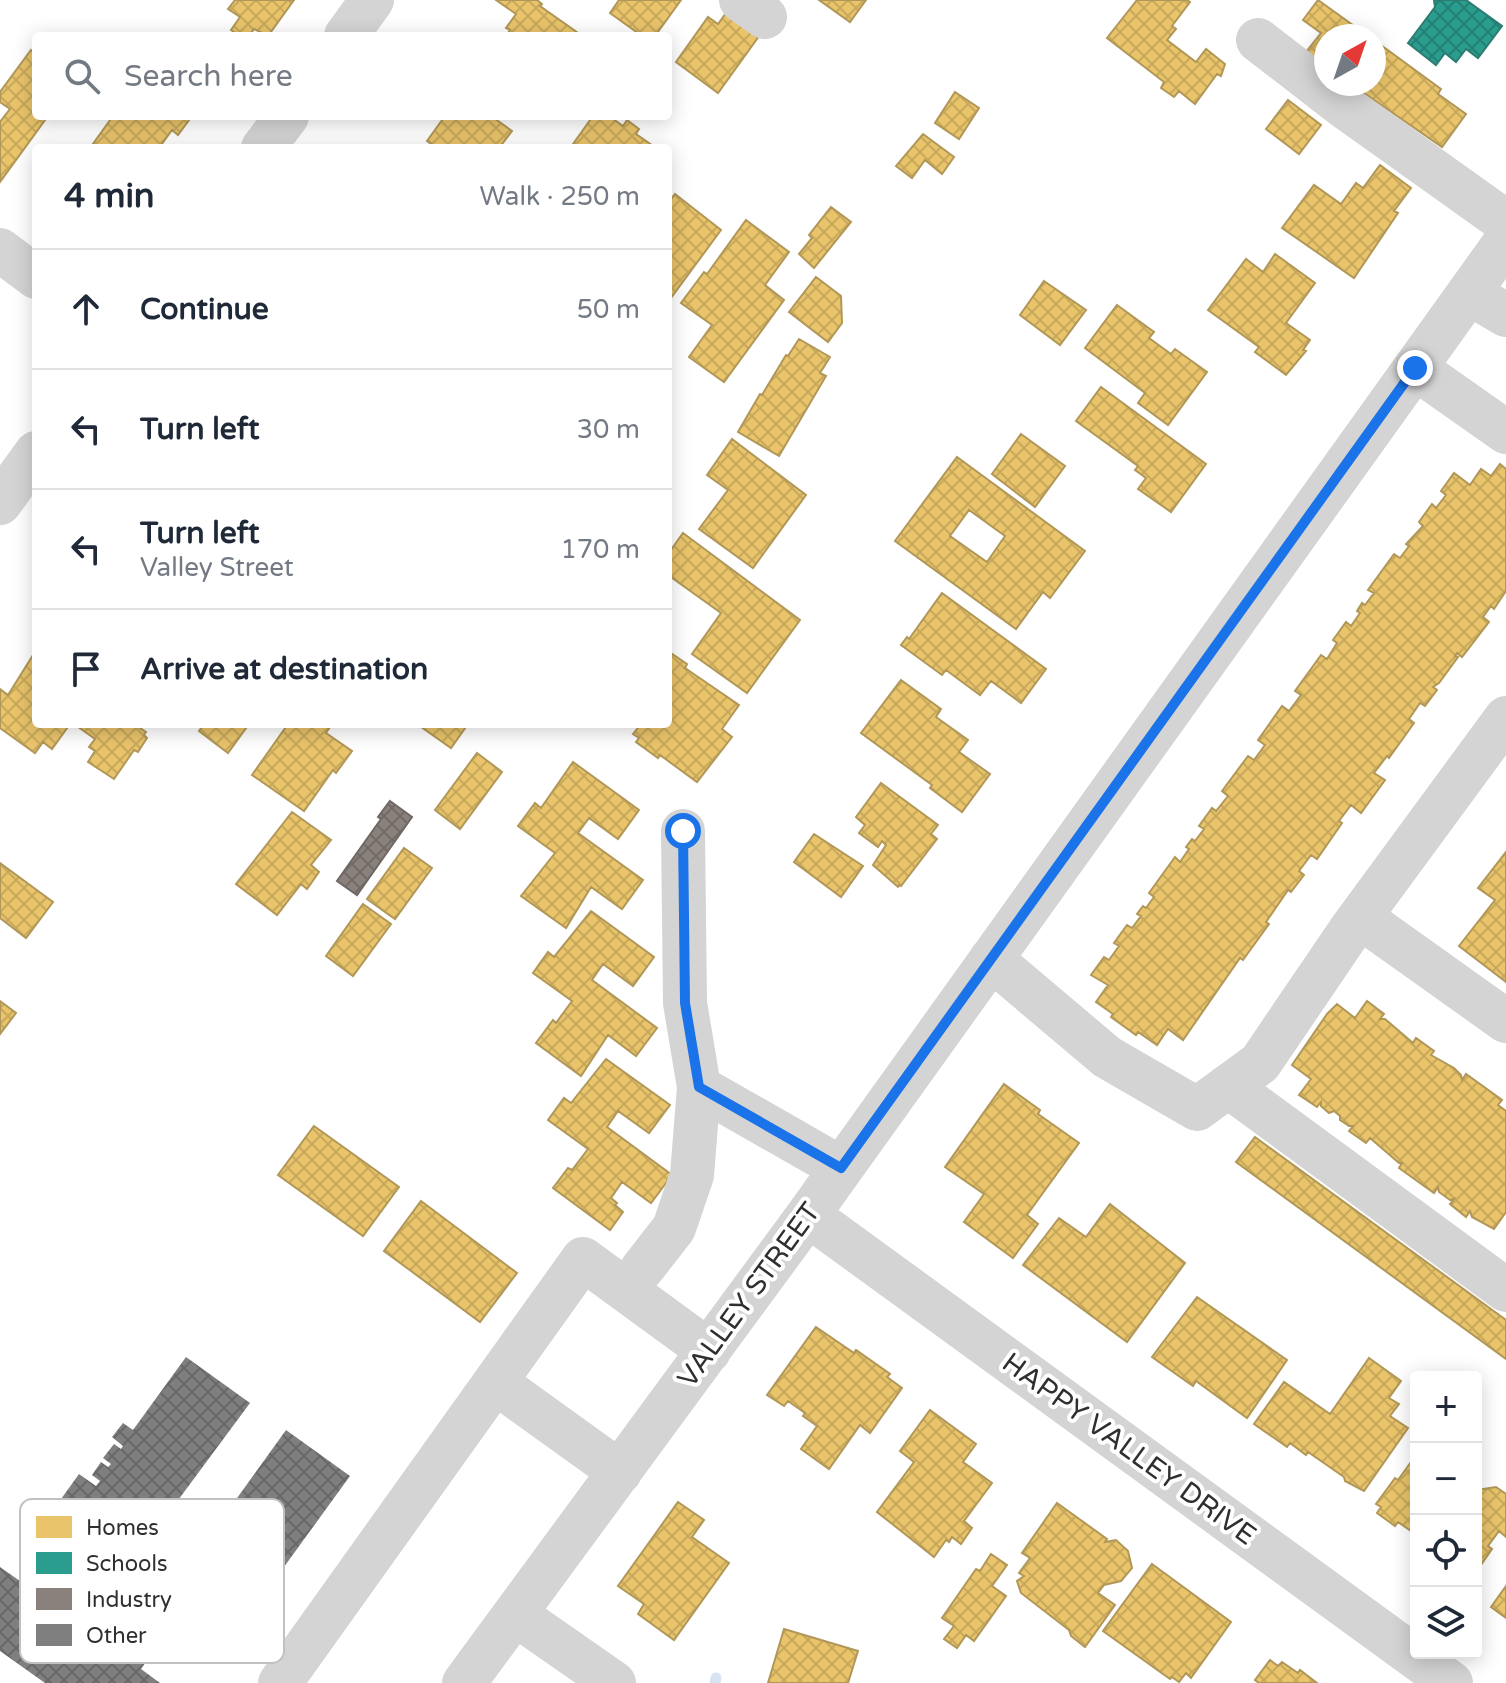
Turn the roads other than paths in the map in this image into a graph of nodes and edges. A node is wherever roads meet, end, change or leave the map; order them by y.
1 (372, 0) edge
2 (349, 32) edge
3 (1258, 40) dead end
4 (1506, 222) edge
5 (1506, 241) edge
6 (0, 250) edge
7 (32, 274) edge
8 (1469, 293) junction
9 (1506, 315) edge
10 (1415, 368) junction
11 (1506, 432) edge
12 (1506, 718) edge
13 (683, 831) dead end
14 (1360, 917) junction
15 (991, 959) junction
16 (1506, 1021) edge
17 (699, 1087) junction
18 (1213, 1098) junction
19 (841, 1168) junction
20 (808, 1215) junction
21 (642, 1269) dead end
22 (1506, 1290) edge
23 (709, 1351) junction
24 (495, 1382) junction
25 (620, 1472) junction
26 (515, 1614) junction
27 (280, 1683) edge
28 (464, 1683) edge
29 (614, 1683) edge
30 (1451, 1683) edge

1 - 2 street
3 - 4 street
5 - 8 street, VALLEY STREET
6 - 7 street
8 - 9 street
8 - 10 street, VALLEY STREET
10 - 11 street
10 - 15 street, VALLEY STREET
12 - 14 street
13 - 17 street
14 - 16 street
14 - 18 street
15 - 18 street
15 - 19 street, VALLEY STREET
17 - 19 street
17 - 21 street
18 - 22 street
19 - 20 street, VALLEY STREET
20 - 23 street, VALLEY STREET
20 - 30 street, HAPPY VALLEY DRIVE
23 - 24 street
23 - 25 street, VALLEY STREET
24 - 25 street
24 - 27 street
25 - 26 street, VALLEY STREET
26 - 28 street, VALLEY STREET
26 - 29 street

